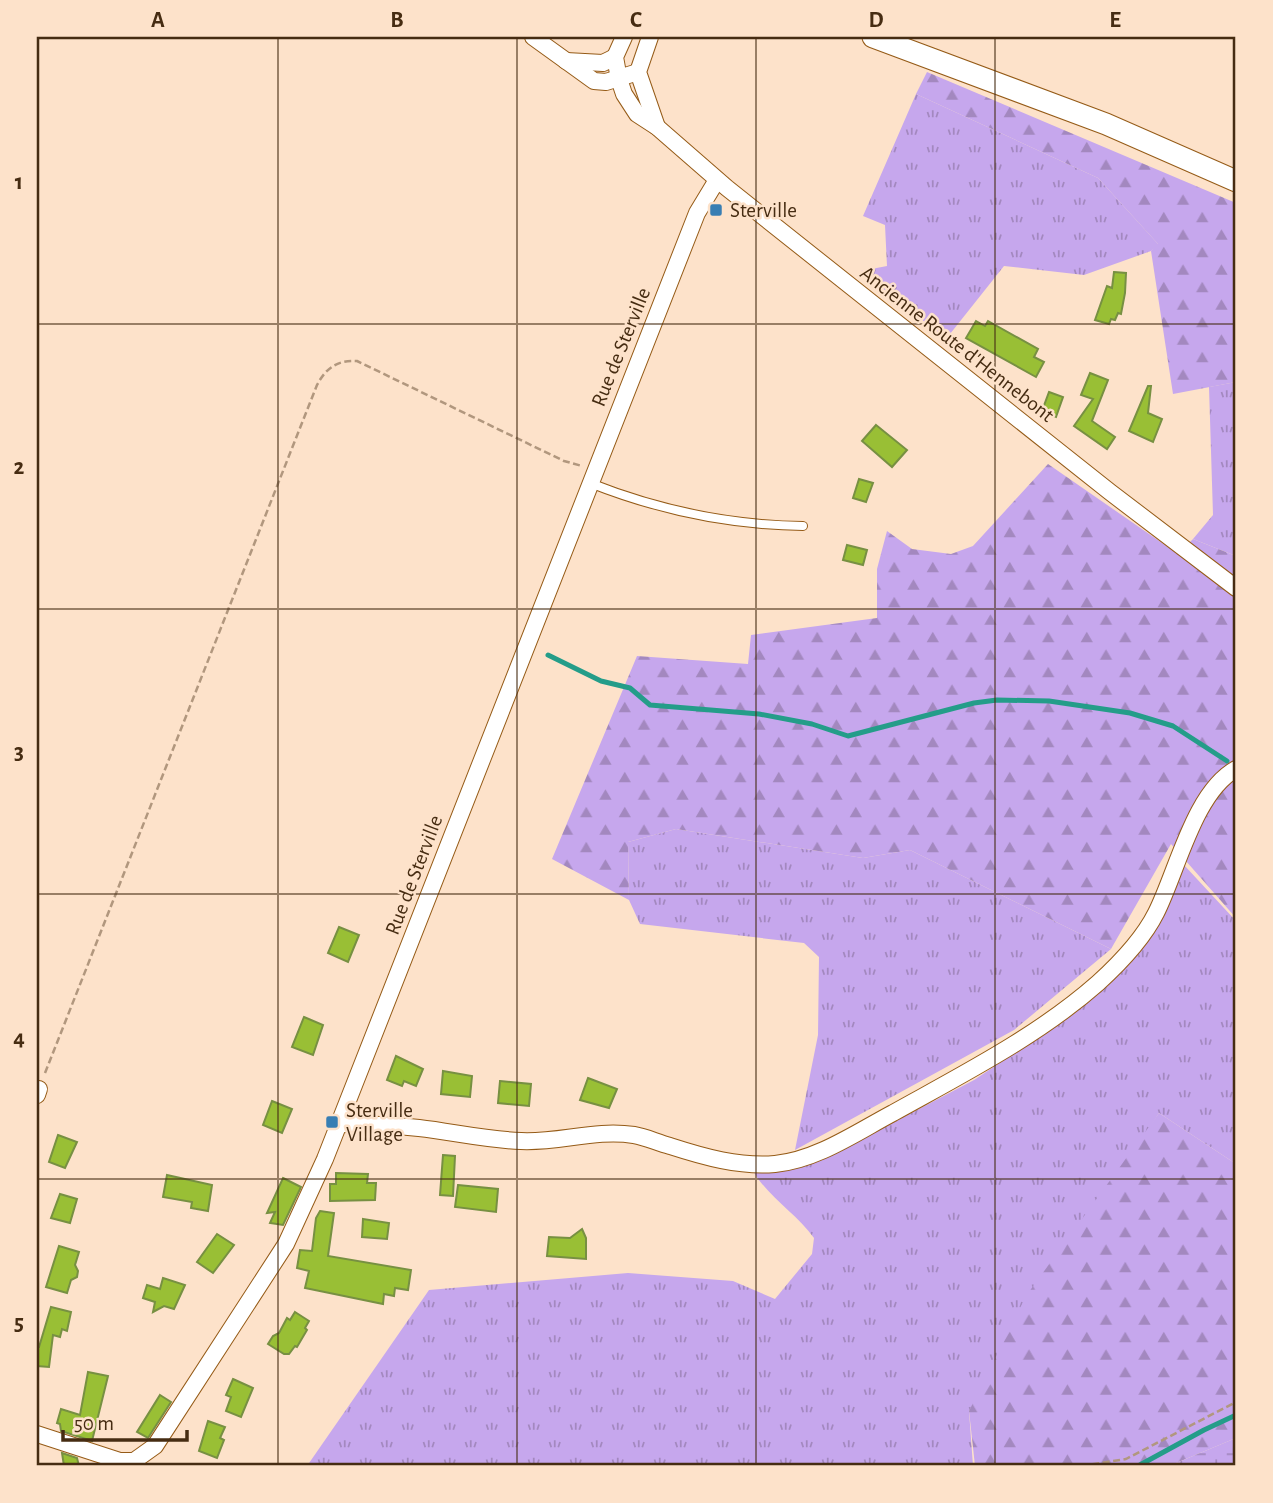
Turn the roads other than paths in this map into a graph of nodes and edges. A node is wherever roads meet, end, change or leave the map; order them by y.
1 (533, 37) edge
2 (624, 37) edge
3 (650, 37) edge
4 (873, 37) edge
5 (615, 57) junction
6 (566, 61) junction
7 (638, 72) junction
8 (619, 79) junction
9 (657, 127) junction
10 (717, 180) junction
11 (1236, 181) edge
12 (593, 477) junction
13 (803, 526) dead end
14 (1236, 588) edge
15 (1236, 769) edge
16 (338, 1124) junction
17 (37, 1434) edge
18 (133, 1463) edge

1 - 6 street
2 - 5 street
3 - 7 street
4 - 11 main road
5 - 6 street
5 - 8 street, Ancienne Route d'Hennebont
6 - 8 street
7 - 8 street
7 - 9 street
8 - 9 street, Ancienne Route d'Hennebont
9 - 10 street, Ancienne Route d'Hennebont
10 - 12 street, Rue de Sterville
10 - 14 street, Ancienne Route d'Hennebont
12 - 13 lane
12 - 16 street, Rue de Sterville
15 - 16 street
16 - 18 street, Rue de Sterville
17 - 18 street, Rue de Sterville

